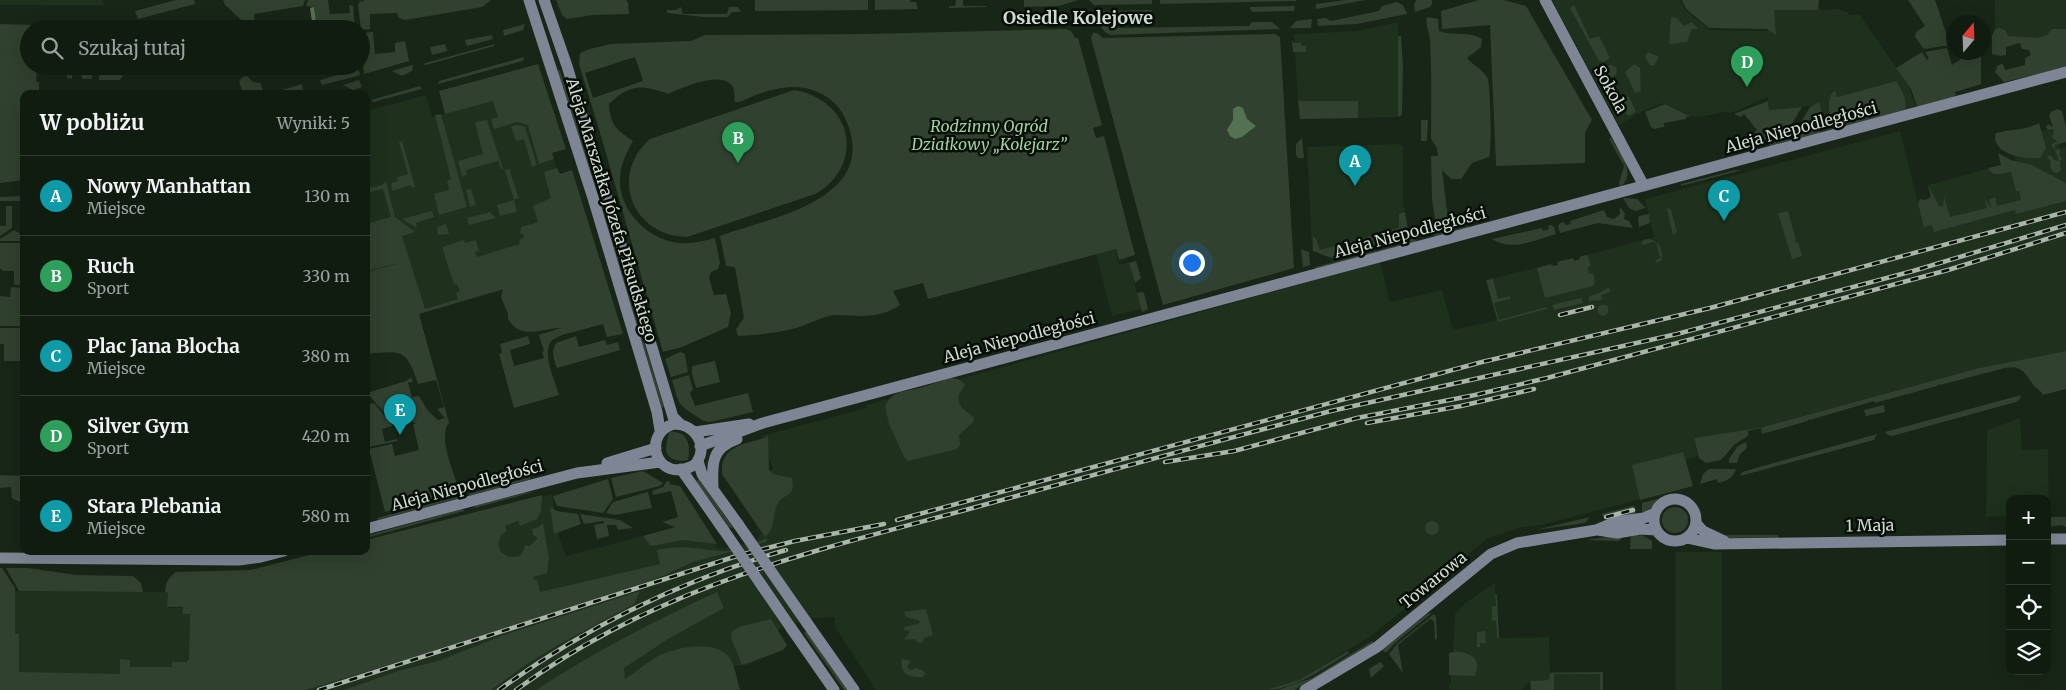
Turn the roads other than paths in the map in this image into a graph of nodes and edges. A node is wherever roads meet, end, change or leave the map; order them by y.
1 (529, 0) edge
2 (544, 0) edge
3 (1544, 3) edge
4 (2066, 72) edge
5 (1644, 186) junction
6 (763, 423) junction
7 (680, 424) junction
8 (660, 430) junction
9 (745, 431) junction
10 (695, 432) junction
11 (700, 446) junction
12 (656, 448) junction
13 (698, 461) junction
14 (660, 462) junction
15 (681, 470) junction
16 (577, 473) junction
17 (714, 490) junction
18 (1655, 513) junction
19 (1696, 522) junction
20 (370, 528) edge
21 (1596, 530) junction
22 (1656, 530) junction
23 (1687, 538) junction
24 (2051, 539) edge
25 (2066, 539) edge
26 (2006, 540) edge
27 (1731, 543) junction
28 (269, 555) edge
29 (0, 558) edge
30 (834, 690) edge
31 (854, 690) edge
32 (1305, 690) edge

1 - 8 street, Aleja Marszałka Józefa Piłsudskiego
2 - 7 street, Aleja Marszałka Józefa Piłsudskiego
3 - 5 street, Sokola
4 - 5 street, Aleja Niepodległości
5 - 6 street, Aleja Niepodległości
6 - 9 street, Aleja Niepodległości
6 - 10 street, Aleja Niepodległości
7 - 8 street
7 - 10 street
8 - 12 street
9 - 11 street, Aleja Niepodległości
9 - 17 street
10 - 11 street
11 - 13 street
12 - 14 street
12 - 16 street, Aleja Niepodległości
13 - 15 street
13 - 17 street
14 - 15 street
14 - 16 street, Aleja Niepodległości
15 - 30 street, bridge
16 - 20 street, Aleja Niepodległości
17 - 31 street, bridge
18 - 19 street
18 - 21 street, Towarowa
18 - 22 street
19 - 23 street
19 - 27 street, 1 Maja
21 - 22 street, Towarowa
21 - 32 street, Towarowa
22 - 23 street
23 - 27 street, 1 Maja
24 - 25 street
26 - 27 street, 1 Maja
28 - 29 street

